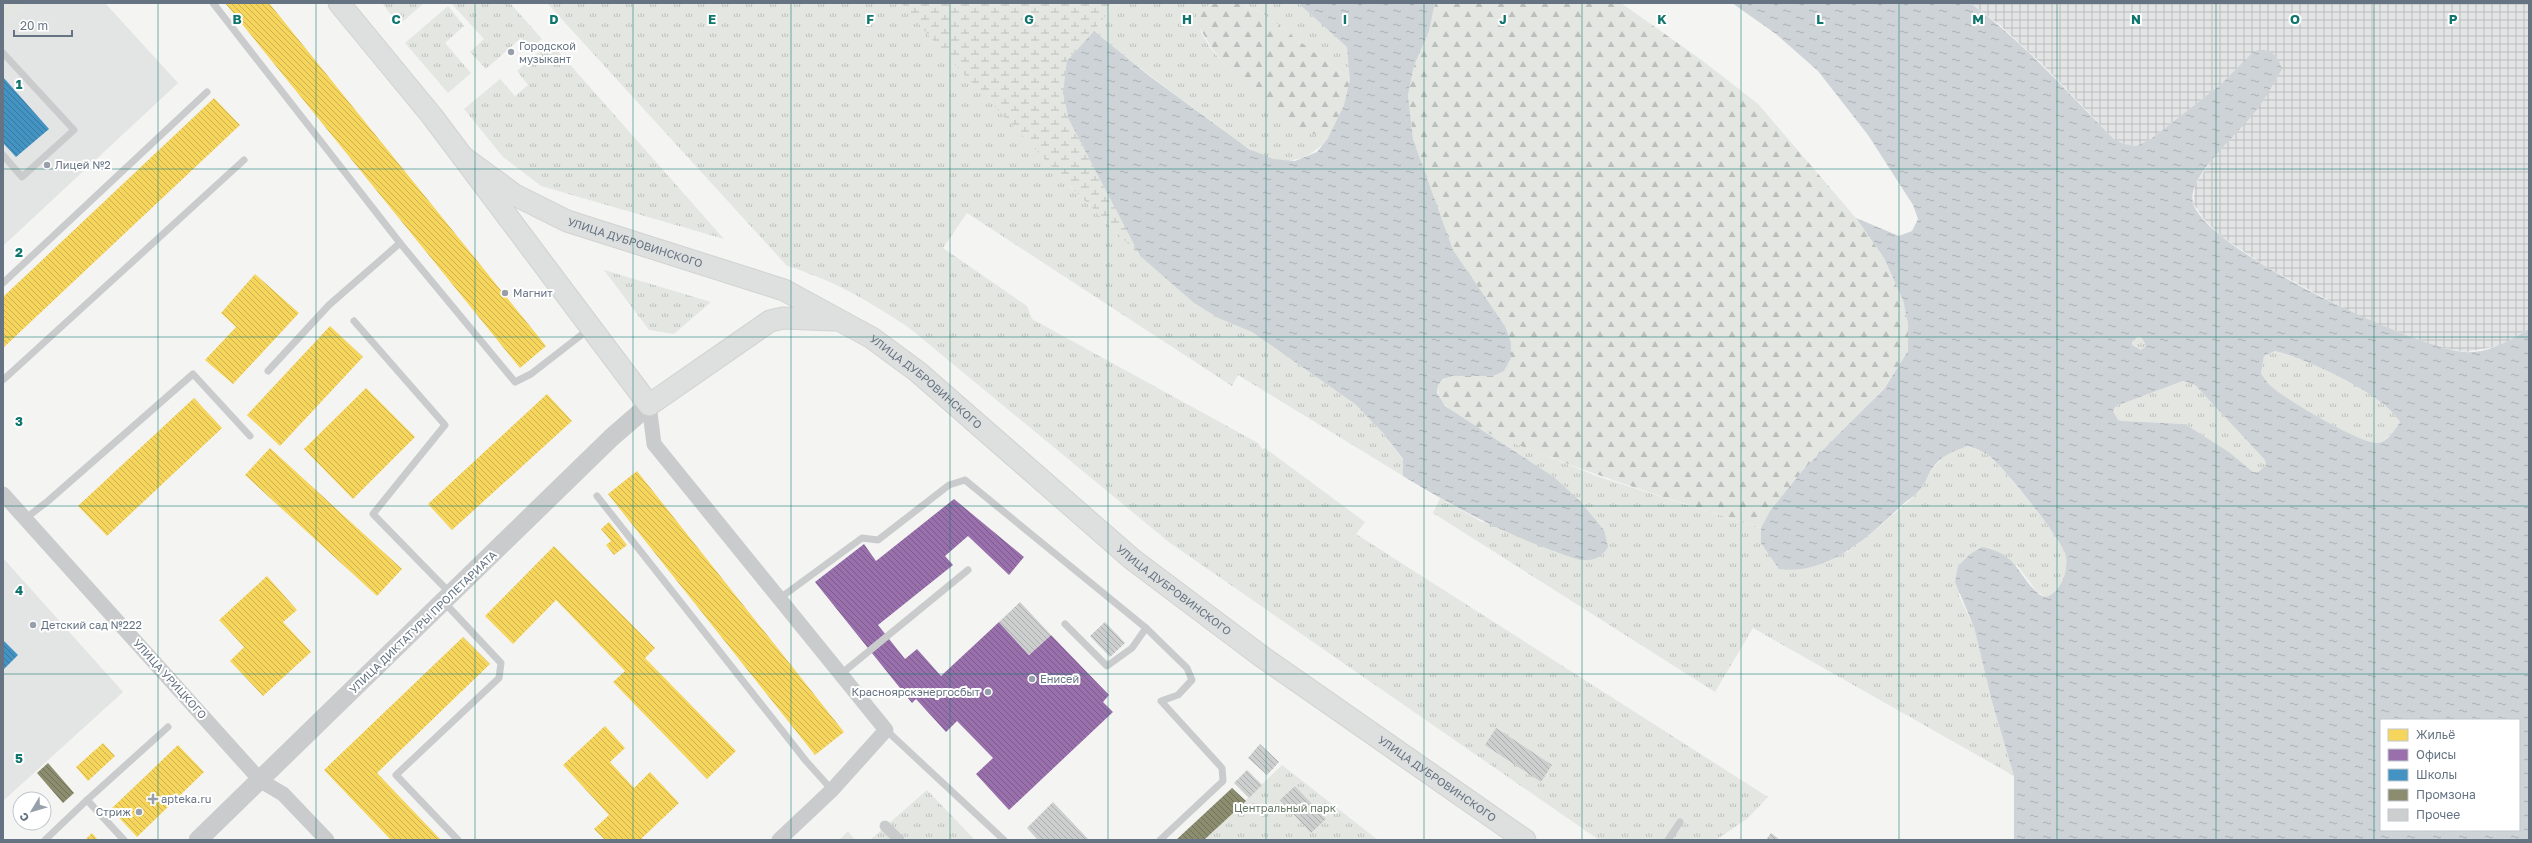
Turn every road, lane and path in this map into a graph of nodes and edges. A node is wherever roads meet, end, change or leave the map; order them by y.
1 (213, 3) edge
2 (339, 3) edge
3 (3, 53) edge
4 (207, 92) dead end
5 (3, 155) edge
6 (463, 158) junction
7 (244, 160) dead end
8 (400, 243) junction
9 (3, 283) edge
10 (839, 320) junction
11 (354, 321) dead end
12 (591, 327) junction
13 (268, 371) dead end
14 (3, 380) edge
15 (649, 405) junction
16 (250, 436) dead end
17 (3, 494) edge
18 (597, 496) dead end
19 (26, 518) junction
20 (968, 570) dead end
21 (447, 598) junction
22 (780, 598) junction
23 (1065, 624) dead end
24 (1146, 628) junction
25 (841, 674) junction
26 (168, 727) dead end
27 (886, 730) junction
28 (261, 781) junction
29 (832, 790) junction
30 (87, 800) junction
31 (1680, 822) dead end
32 (885, 826) dead end
33 (45, 840) edge
34 (124, 840) edge
35 (198, 840) edge
36 (327, 840) edge
37 (458, 840) edge
38 (779, 840) edge
39 (899, 840) edge
40 (1004, 840) edge
41 (1160, 840) edge
42 (1525, 840) edge
43 (1668, 840) edge

1 - 8 lane
2 - 6 main road, УЛИЦА ДУБРОВИНСКОГО
3 - 5 lane
4 - 9 lane
6 - 10 main road, УЛИЦА ДУБРОВИНСКОГО
6 - 12 main road, УЛИЦА ДУБРОВИНСКОГО
7 - 14 lane
8 - 12 lane
8 - 13 lane
10 - 15 main road, УЛИЦА ДУБРОВИНСКОГО
10 - 42 main road, УЛИЦА ДУБРОВИНСКОГО
11 - 21 lane
12 - 15 main road, УЛИЦА ДУБРОВИНСКОГО
15 - 21 street, УЛИЦА ДИКТАТУРЫ ПРОЛЕТАРИАТА
15 - 22 street, УЛИЦА ДУБРОВИНСКОГО
16 - 19 lane
17 - 19 street, УЛИЦА УРИЦКОГО
18 - 29 lane
19 - 28 street, УЛИЦА УРИЦКОГО
20 - 25 lane
21 - 28 street, УЛИЦА ДИКТАТУРЫ ПРОЛЕТАРИАТА
21 - 37 lane
22 - 24 lane
22 - 25 street, УЛИЦА ДУБРОВИНСКОГО
23 - 24 lane
24 - 41 lane
25 - 27 street, УЛИЦА ДУБРОВИНСКОГО
26 - 30 lane
27 - 29 street
27 - 40 lane
28 - 35 street, УЛИЦА ДИКТАТУРЫ ПРОЛЕТАРИАТА
28 - 36 street, УЛИЦА УРИЦКОГО
29 - 38 street
30 - 33 lane
30 - 34 lane
31 - 43 lane
32 - 39 street

